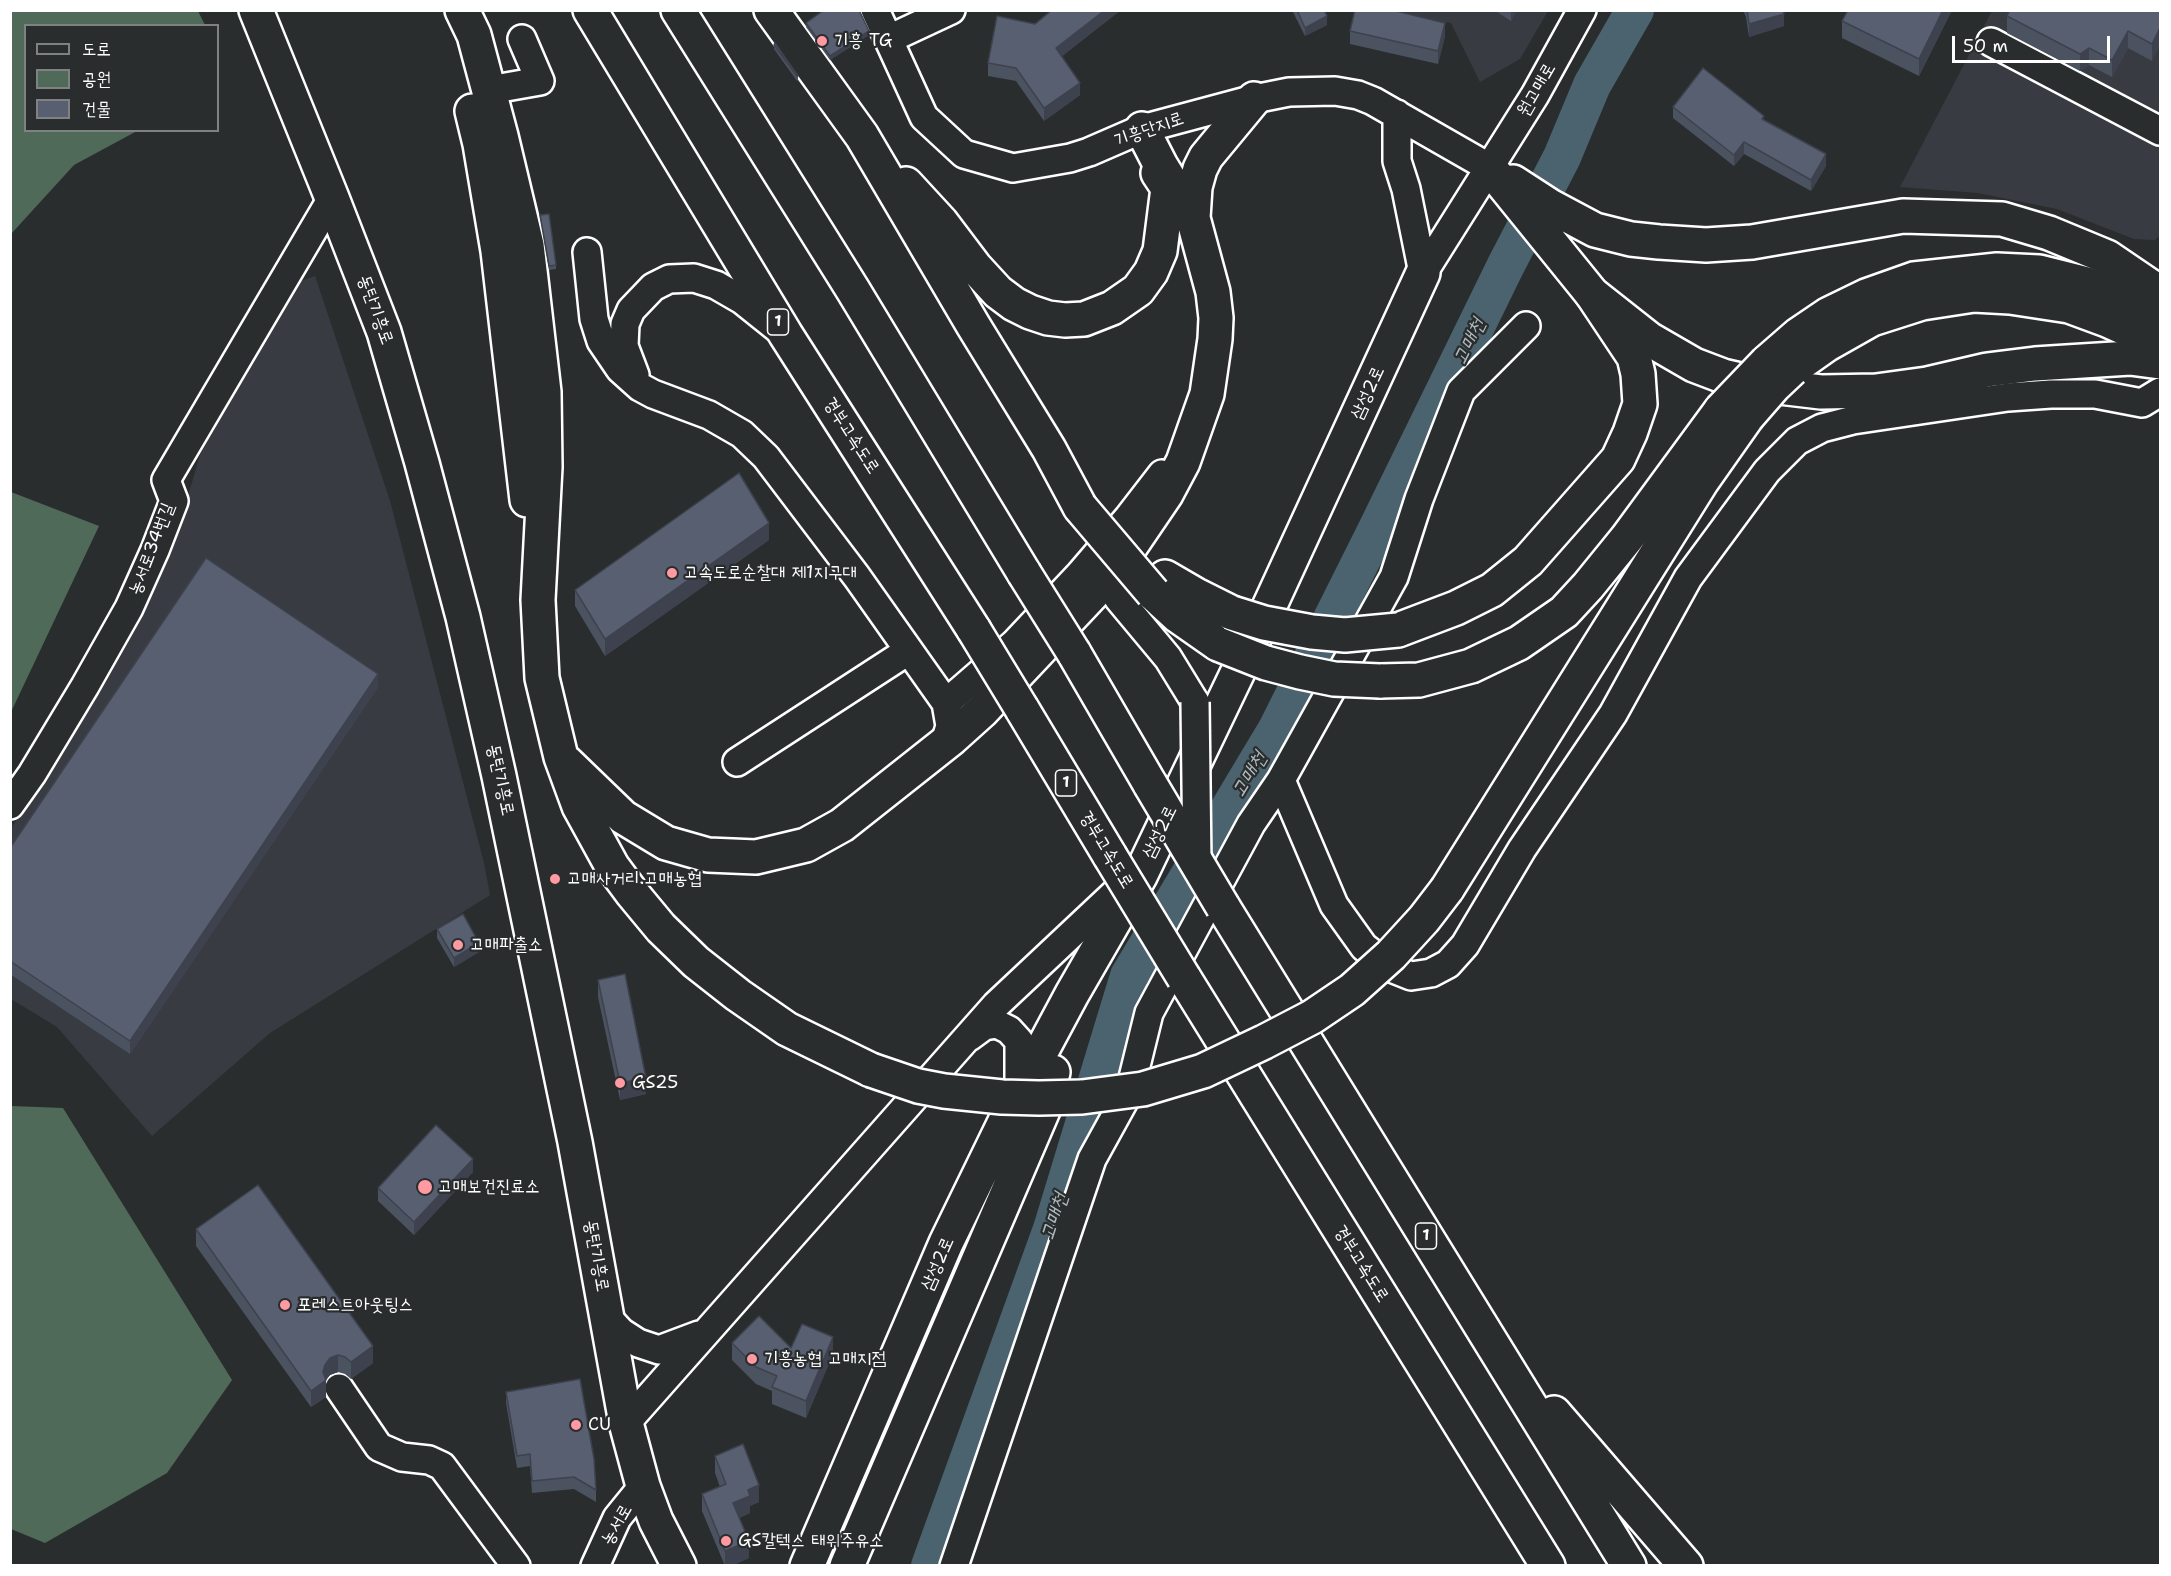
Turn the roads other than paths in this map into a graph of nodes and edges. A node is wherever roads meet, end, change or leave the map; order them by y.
1 (256, 10) edge
2 (448, 10) edge
3 (462, 10) edge
4 (590, 10) edge
5 (678, 10) edge
6 (875, 10) edge
7 (951, 10) edge
8 (1582, 10) edge
9 (772, 12) edge
10 (522, 39) dead end
11 (889, 39) junction
12 (1991, 42) dead end
13 (489, 90) junction
14 (1254, 99) junction
15 (1397, 114) junction
16 (1142, 129) junction
17 (2160, 131) edge
18 (862, 136) junction
19 (1505, 182) junction
20 (1167, 188) junction
21 (332, 198) junction
22 (1544, 217) junction
23 (1193, 218) junction
24 (1595, 230) junction
25 (587, 252) dead end
26 (1571, 268) junction
27 (1423, 273) junction
28 (2160, 293) edge
29 (1592, 294) junction
30 (2160, 311) edge
31 (1526, 326) dead end
32 (786, 335) junction
33 (2160, 345) edge
34 (2160, 362) edge
35 (1780, 366) junction
36 (640, 387) junction
37 (2160, 392) edge
38 (1734, 414) junction
39 (1113, 572) junction
40 (1159, 585) junction
41 (538, 600) junction
42 (909, 651) junction
43 (946, 704) junction
44 (979, 713) junction
45 (942, 747) junction
46 (561, 757) junction
47 (737, 762) dead end
48 (1281, 780) junction
49 (10, 805) edge
50 (1197, 864) junction
51 (1140, 876) junction
52 (1072, 994) junction
53 (963, 1041) junction
54 (1019, 1093) junction
55 (607, 1317) junction
56 (706, 1333) junction
57 (1490, 1340) junction
58 (339, 1388) dead end
59 (626, 1423) junction
60 (643, 1486) junction
61 (595, 1565) edge
62 (516, 1566) edge
63 (679, 1566) edge
64 (807, 1566) edge
65 (848, 1566) edge
66 (954, 1566) edge
67 (1548, 1566) edge
68 (1629, 1566) edge
69 (1686, 1566) edge

1 - 21 main road, 동탄기흥로
2 - 41 main road
3 - 13 main road
4 - 32 main road, 경부고속도로 / 1
5 - 50 main road, 1, bridge
6 - 11 street, 기흥단지로
7 - 11 street
8 - 19 street, 원고매로
9 - 18 main road
10 - 13 street
11 - 16 street, 기흥단지로
12 - 17 street
13 - 41 main road
14 - 15 street, 기흥단지로
14 - 16 street, 기흥단지로
14 - 23 main road
15 - 19 street, 기흥단지로
15 - 27 street
16 - 20 main road
16 - 23 main road
18 - 20 main road
18 - 40 main road, bridge
19 - 22 main road
19 - 27 street, 삼성2로
20 - 43 street
21 - 49 street, 농서로34번길
21 - 55 main road, 동탄기흥로
22 - 24 main road
22 - 26 main road
23 - 39 main road
24 - 26 main road
24 - 28 main road
25 - 36 street
26 - 29 main road
27 - 51 main road, 삼성2로
29 - 34 main road
29 - 40 main road, bridge
30 - 35 main road
31 - 48 street
32 - 36 street
32 - 67 main road, 경부고속도로 / 1, bridge
33 - 35 main road
35 - 38 main road, bridge
36 - 42 street
37 - 48 street
38 - 40 main road, bridge
38 - 46 main road, bridge
39 - 44 main road
39 - 50 street, bridge
41 - 46 main road
42 - 43 street
42 - 47 street
43 - 44 street
43 - 45 street
44 - 45 main road
45 - 46 main road
48 - 66 street
50 - 57 main road, 1, bridge
51 - 52 main road, 삼성2로
51 - 53 street
52 - 54 main road, 삼성2로
52 - 65 main road
53 - 54 street
53 - 56 street
54 - 64 main road, 삼성2로
55 - 56 street
55 - 59 main road, 동탄기흥로
56 - 59 street
57 - 68 main road, 1
57 - 69 main road
58 - 62 street
59 - 60 main road, 동탄기흥로
60 - 61 street, 농서로
60 - 63 main road, 동탄기흥로

